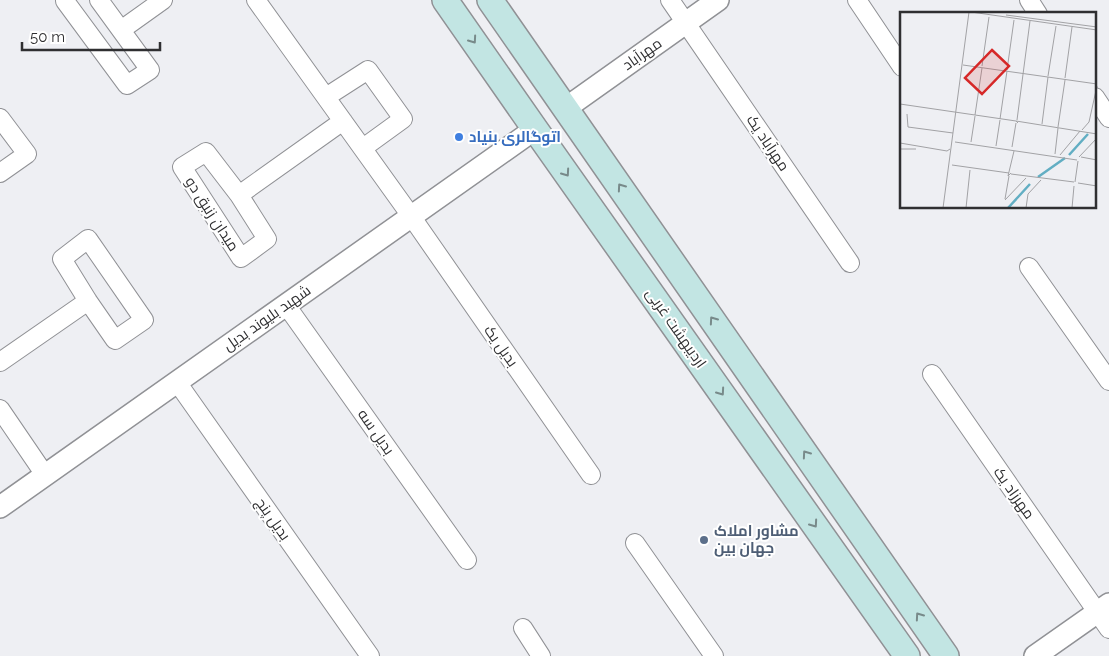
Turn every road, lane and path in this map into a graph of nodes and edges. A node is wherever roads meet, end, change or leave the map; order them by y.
1 (66, 0) edge
2 (99, 0) edge
3 (162, 0) edge
4 (256, 0) edge
5 (445, 0) edge
6 (490, 0) edge
7 (670, 0) edge
8 (718, 0) edge
9 (857, 0) edge
10 (1029, 0) edge
11 (1037, 12) edge
12 (686, 22) junction
13 (121, 30) junction
14 (900, 64) edge
15 (326, 97) junction
16 (1096, 98) edge
17 (566, 108) junction
18 (0, 118) edge
19 (1109, 118) edge
20 (343, 122) junction
21 (535, 129) junction
22 (363, 148) junction
23 (0, 173) edge
24 (239, 195) junction
25 (411, 216) junction
26 (850, 263) dead end
27 (1029, 267) dead end
28 (88, 301) junction
29 (286, 305) junction
30 (0, 362) edge
31 (932, 374) dead end
32 (1109, 381) edge
33 (177, 382) junction
34 (771, 404) junction
35 (0, 409) edge
36 (744, 425) junction
37 (45, 475) junction
38 (591, 475) dead end
39 (0, 507) edge
40 (635, 543) dead end
41 (467, 560) dead end
42 (1105, 615) edge
43 (523, 628) dead end
44 (370, 656) edge
45 (541, 656) edge
46 (714, 656) edge
47 (907, 656) edge
48 (946, 656) edge
49 (1035, 656) edge

1 - 13 street
2 - 13 street
3 - 13 street
4 - 15 street, بدیل یک
5 -> 21 main road, اردیبهشت غربی
6 - 17 main road
7 - 12 street, مهرآباد یک
8 - 12 street, مهرآباد
9 - 14 street
10 - 11 street
12 - 17 street, مهرآباد
12 - 26 street, مهرآباد یک
15 - 20 street, بدیل یک
15 - 22 street
16 - 19 street
34 -> 17 main road
18 - 23 street
20 - 22 street, بدیل یک
20 - 24 street
21 - 25 street, شهید بلیوند بدیل
21 -> 36 main road, اردیبهشت غربی
22 - 25 street, بدیل یک
24 - 24 street, میدان زنبق دو
25 - 29 street, شهید بلیوند بدیل
25 - 38 street, بدیل یک
27 - 32 street
28 - 28 street
28 - 30 street
29 - 33 street, شهید بلیوند بدیل
29 - 41 street, بدیل سه
31 - 42 street, مهرزاد یک
33 - 37 street, شهید بلیوند بدیل
33 - 44 street, بدیل پنج
34 - 36 main road
48 -> 34 main road
35 - 37 street
36 -> 47 main road, اردیبهشت غربی
37 - 39 street, شهید بلیوند بدیل
40 - 46 street
42 - 49 street
43 - 45 street

